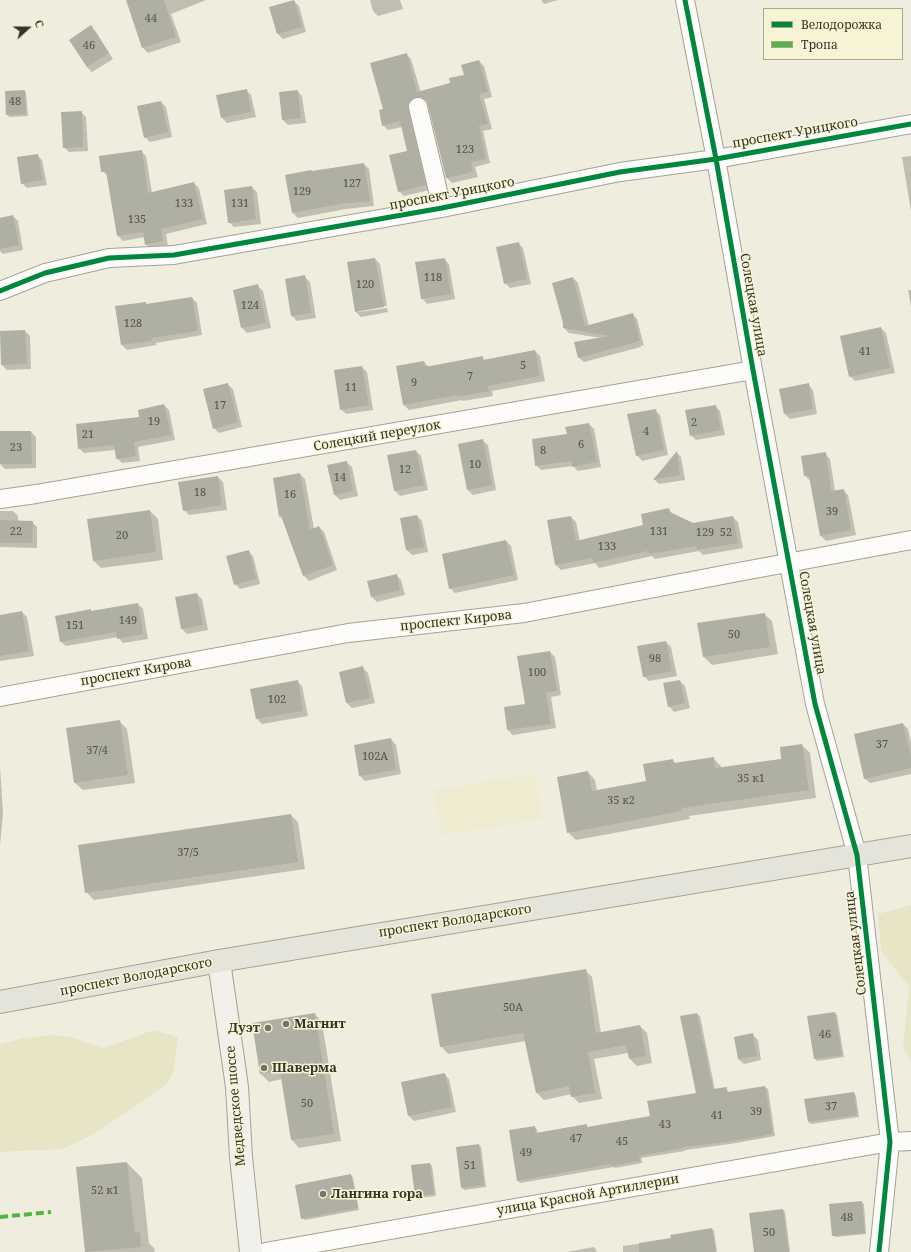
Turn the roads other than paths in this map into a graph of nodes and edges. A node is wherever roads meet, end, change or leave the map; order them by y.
1 (685, 0) edge
2 (418, 107) dead end
3 (911, 124) edge
4 (716, 159) junction
5 (442, 208) junction
6 (0, 291) edge
7 (753, 370) junction
8 (0, 499) edge
9 (911, 540) edge
10 (789, 562) junction
11 (0, 697) edge
12 (911, 846) edge
13 (857, 855) junction
14 (219, 960) junction
15 (0, 1002) edge
16 (911, 1140) edge
17 (890, 1142) junction
18 (251, 1252) edge
19 (265, 1252) edge
20 (879, 1252) edge

1 - 4 street, Солецкая улица
2 - 5 street
3 - 4 street, проспект Урицкого
4 - 5 street, проспект Урицкого
4 - 7 street, Солецкая улица
5 - 6 street, проспект Урицкого
7 - 8 street, Солецкий переулок
7 - 10 street, Солецкая улица
9 - 10 street, проспект Кирова
10 - 11 street, проспект Кирова
10 - 13 street, Солецкая улица
12 - 13 main road, проспект Володарского
13 - 14 main road, проспект Володарского
13 - 17 street, Солецкая улица
14 - 15 main road, проспект Володарского
14 - 18 main road, Медведское шоссе
16 - 17 street, улица Красной Артиллерии
17 - 19 street, улица Красной Артиллерии
17 - 20 street, Солецкая улица

